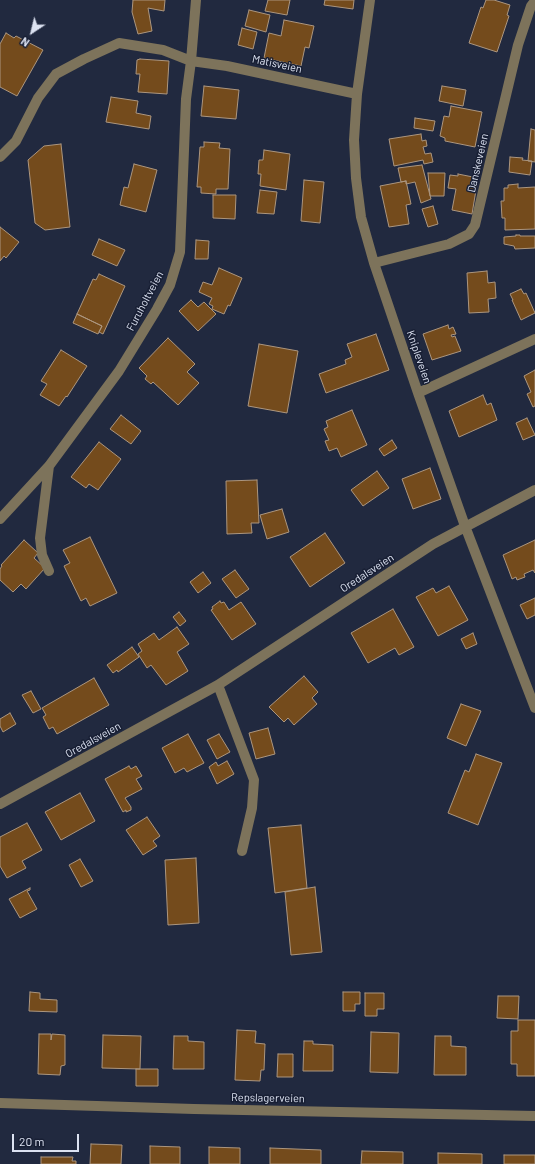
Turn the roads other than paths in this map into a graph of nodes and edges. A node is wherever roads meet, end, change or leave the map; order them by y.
1 (196, 0) edge
2 (370, 0) edge
3 (535, 1) edge
4 (191, 61) junction
5 (358, 94) junction
6 (0, 157) edge
7 (374, 262) junction
8 (535, 339) edge
9 (418, 393) junction
10 (49, 466) junction
11 (535, 490) edge
12 (0, 519) edge
13 (465, 526) junction
14 (49, 571) dead end
15 (218, 685) junction
16 (535, 708) edge
17 (0, 804) edge
18 (242, 852) dead end
19 (0, 1103) edge
20 (535, 1116) edge

1 - 4 street, Furuholtveien
2 - 5 street, Knipleveien
3 - 7 street, Danskeveien
4 - 5 street, Matisveien
4 - 6 street, Matisveien
4 - 10 street, Furuholtveien
5 - 7 street, Knipleveien
7 - 9 street, Knipleveien
8 - 9 street
9 - 13 street, Knipleveien
10 - 12 street, Furuholtveien
10 - 14 street
11 - 13 street, Oredalsveien
13 - 15 street, Oredalsveien
13 - 16 street, Knipleveien
15 - 17 street, Oredalsveien
15 - 18 street
19 - 20 street, Repslagerveien

